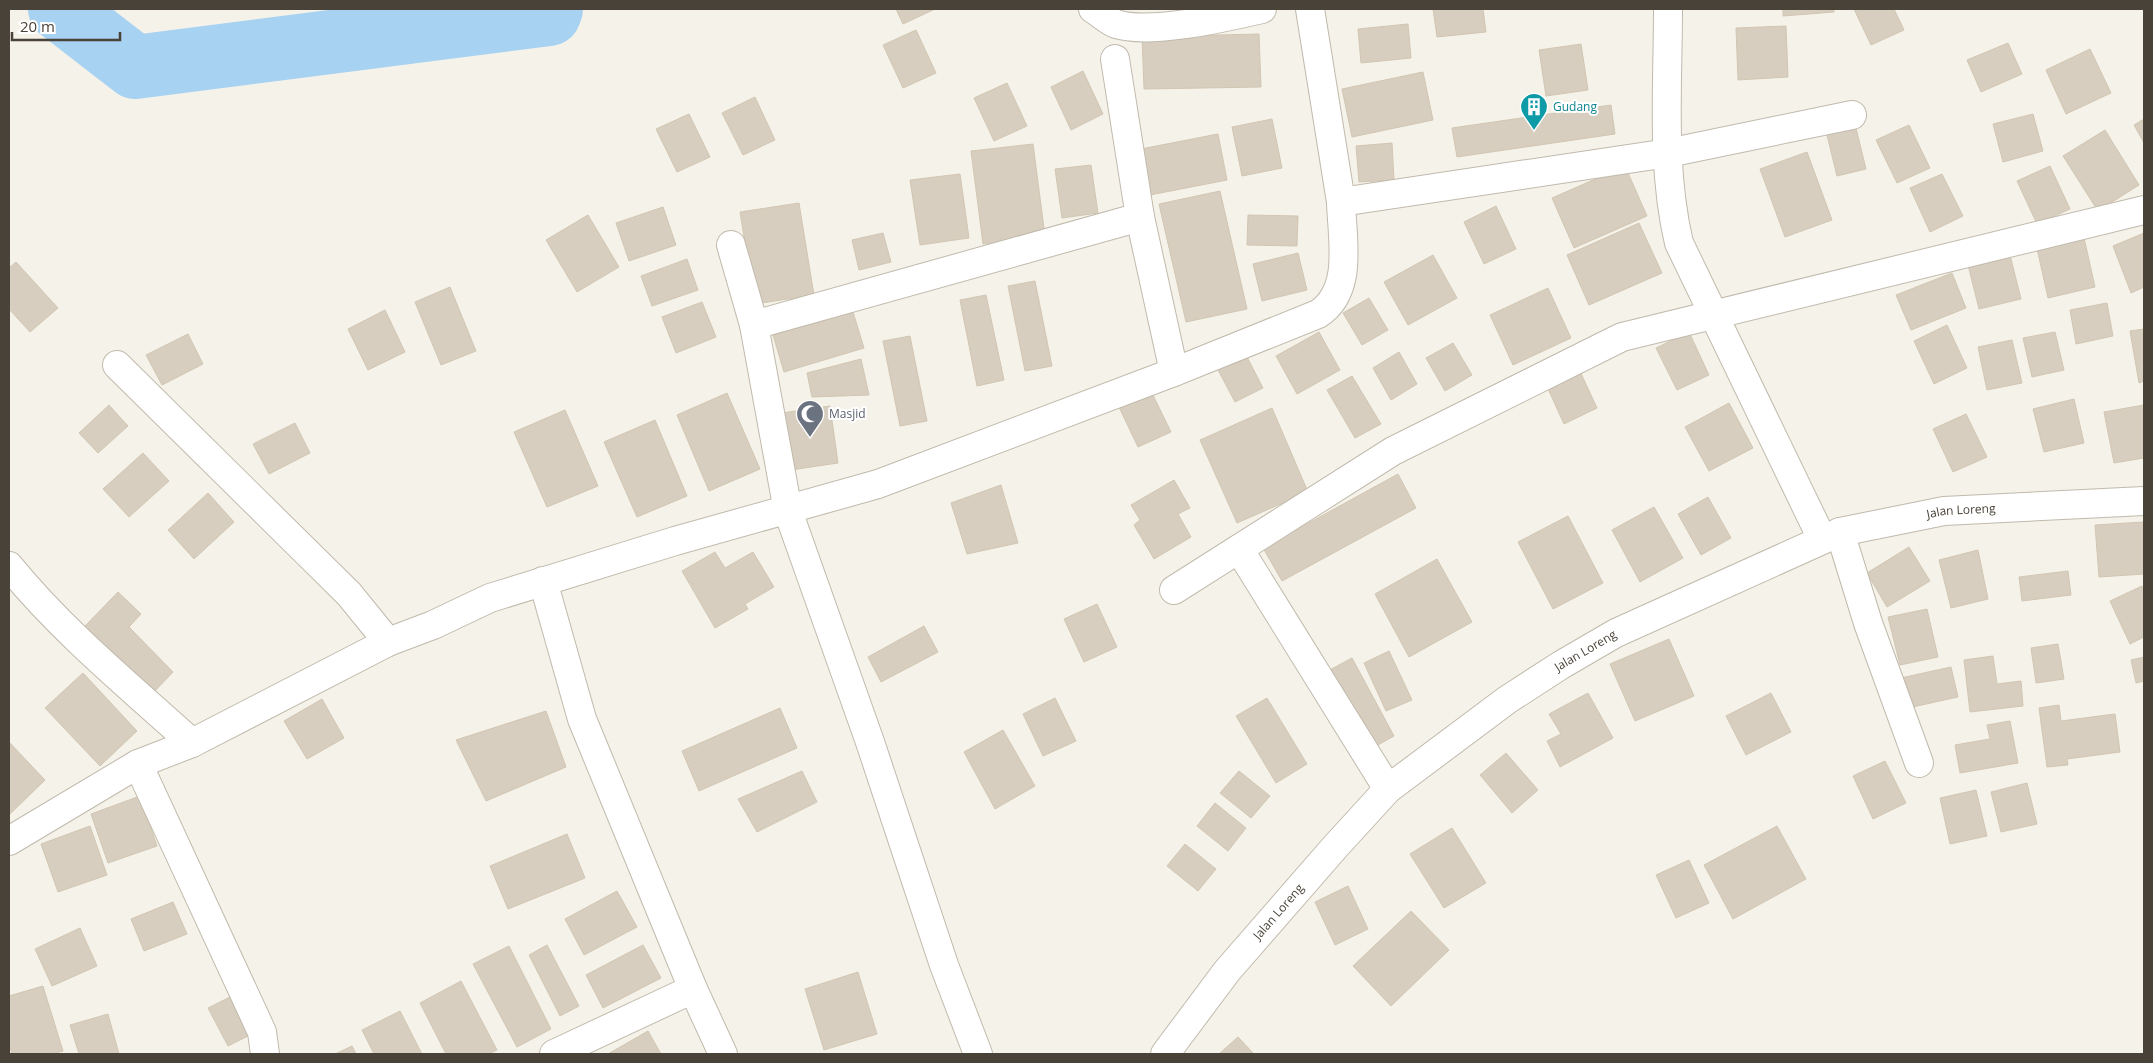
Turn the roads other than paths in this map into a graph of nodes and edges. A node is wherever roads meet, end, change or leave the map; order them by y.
1 (1093, 9) edge
2 (1262, 9) edge
3 (1310, 9) edge
4 (1668, 9) edge
5 (1115, 58) dead end
6 (1852, 115) dead end
7 (1668, 153) junction
8 (1341, 202) junction
9 (2144, 210) edge
10 (1140, 217) junction
11 (731, 245) dead end
12 (1714, 316) junction
13 (754, 325) junction
14 (117, 365) dead end
15 (1174, 372) junction
16 (2144, 501) edge
17 (788, 511) junction
18 (1831, 536) junction
19 (1239, 549) junction
20 (9, 566) edge
21 (543, 581) junction
22 (1174, 590) dead end
23 (388, 642) junction
24 (192, 743) junction
25 (1919, 763) dead end
26 (138, 764) junction
27 (1388, 789) junction
28 (9, 841) edge
29 (693, 989) junction
30 (265, 1054) edge
31 (554, 1054) edge
32 (723, 1054) edge
33 (978, 1054) edge
34 (1165, 1054) edge

1 - 2 street
3 - 8 street
4 - 7 street
5 - 10 street
6 - 7 street
7 - 8 street
7 - 12 street
8 - 15 street
9 - 12 street
10 - 13 street
10 - 15 street
11 - 13 street
12 - 18 street
12 - 19 street
13 - 17 street
14 - 23 street
15 - 17 street
16 - 18 street, Jalan Loreng
17 - 21 street
17 - 33 street
18 - 25 street
18 - 27 street, Jalan Loreng
19 - 22 street
19 - 27 street
20 - 24 street
21 - 23 street
21 - 29 street
23 - 24 street
24 - 26 street
26 - 28 street
26 - 30 street
27 - 34 street, Jalan Loreng
29 - 31 street
29 - 32 street

